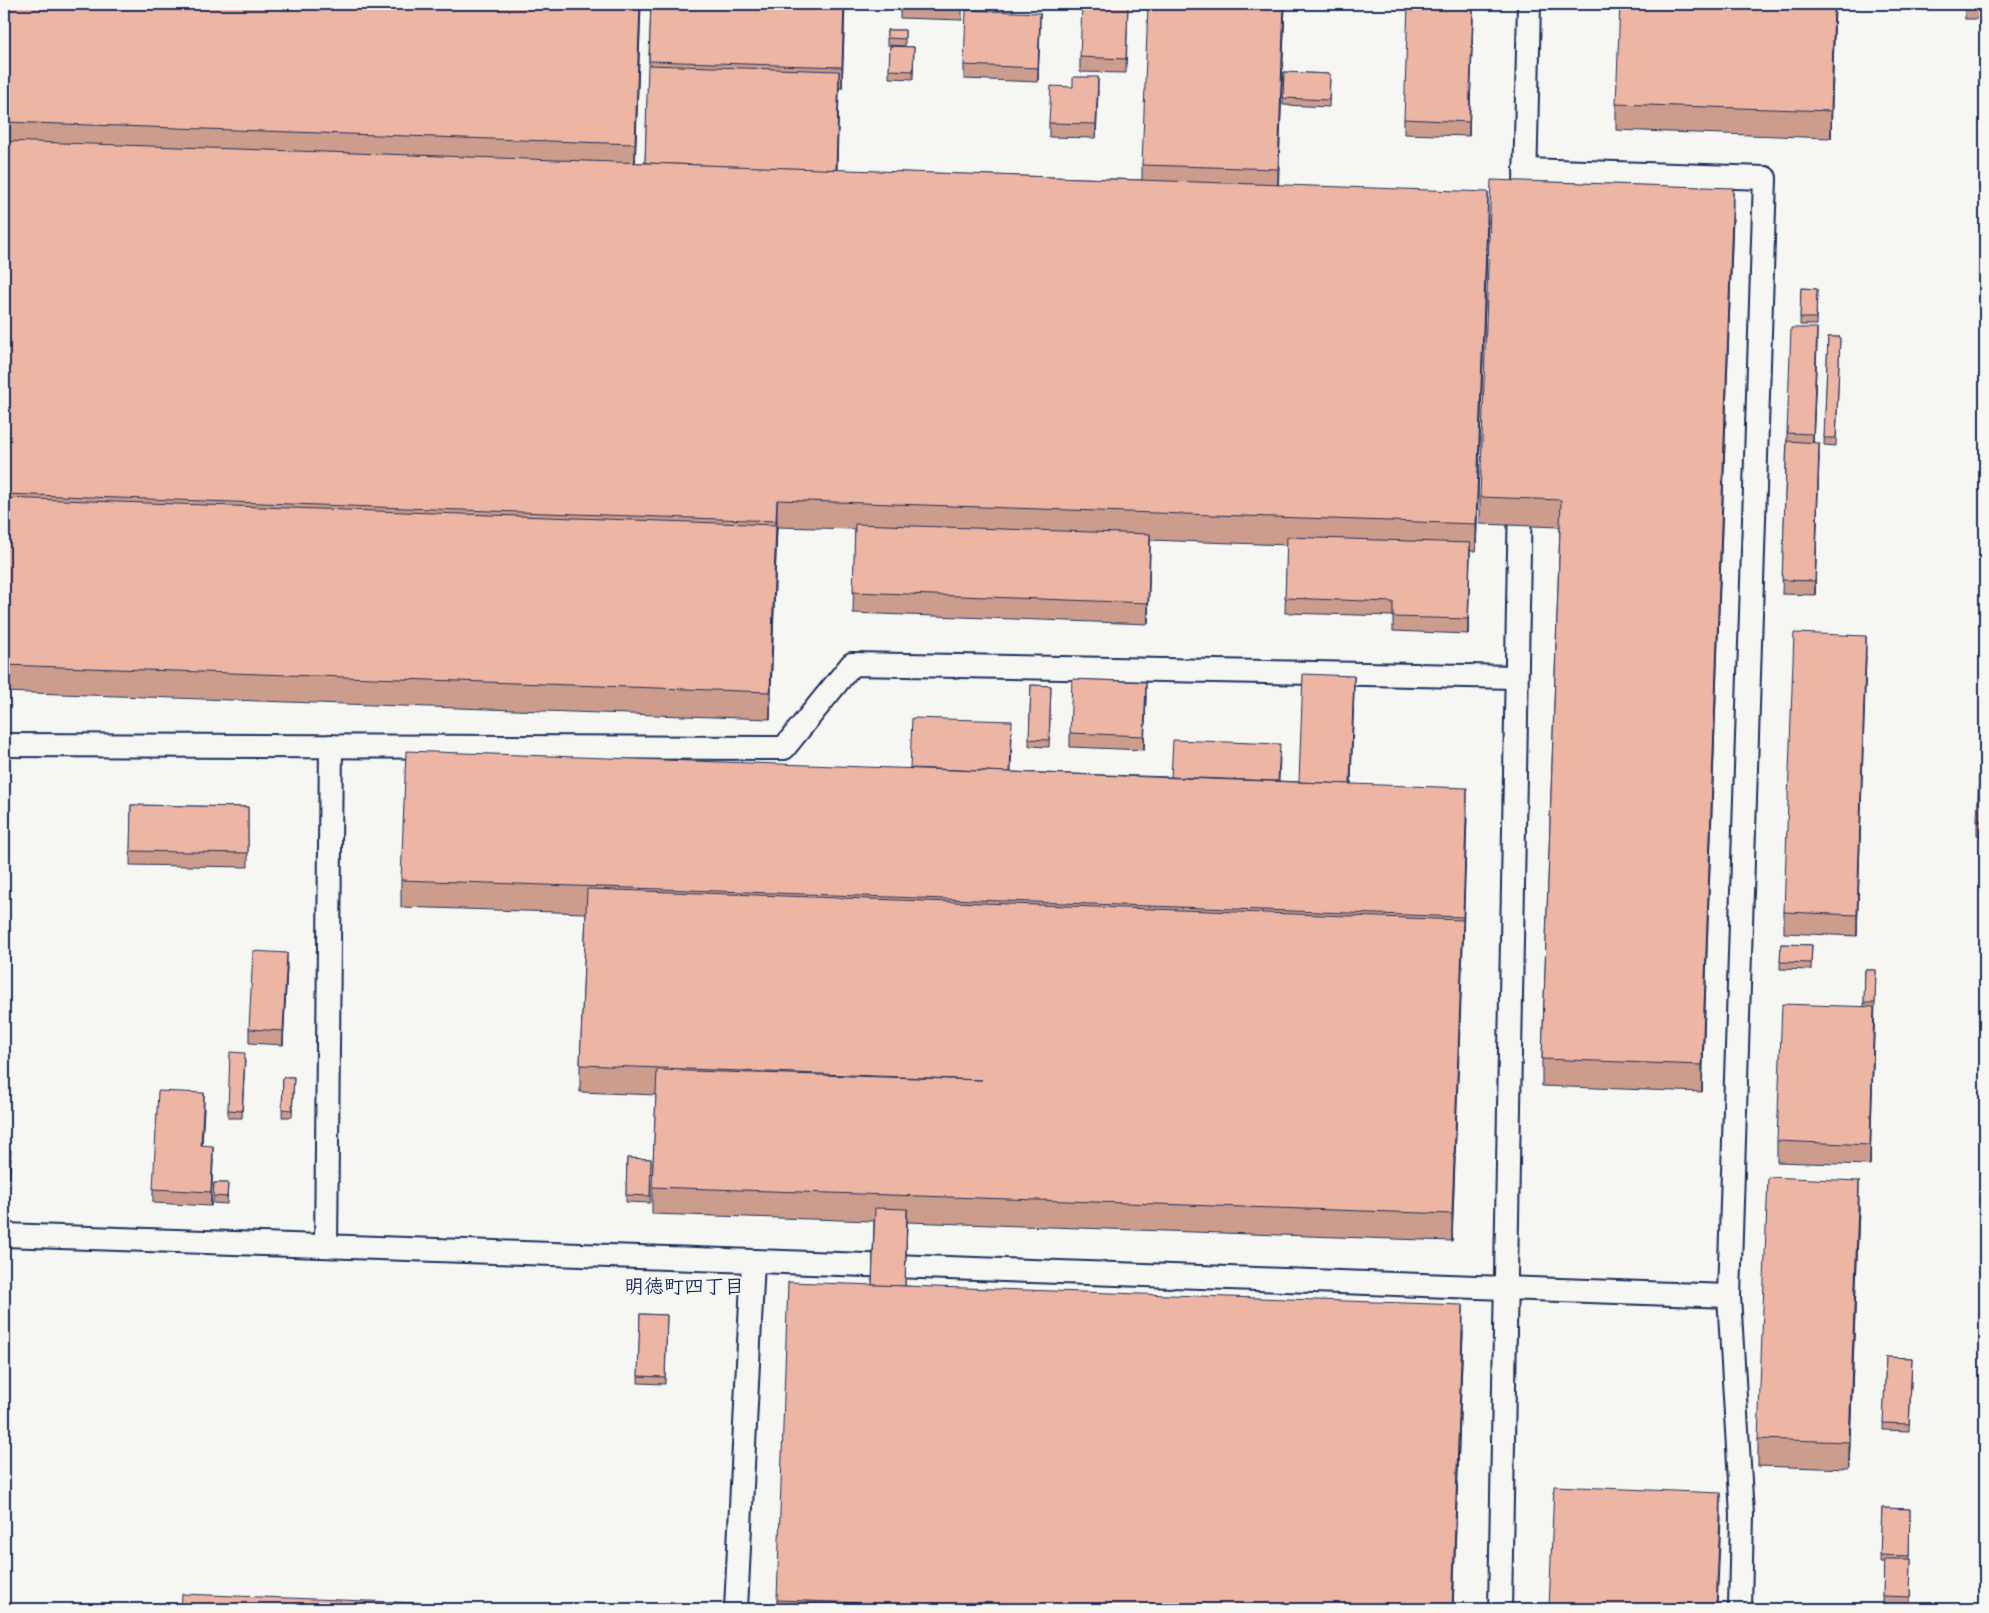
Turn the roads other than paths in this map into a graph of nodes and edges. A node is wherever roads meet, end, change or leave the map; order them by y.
1 (1529, 4) edge
2 (1525, 170) junction
3 (1525, 208) edge
4 (1520, 476) edge
5 (1516, 677) junction
6 (4, 745) edge
7 (331, 746) junction
8 (4, 1235) edge
9 (326, 1246) junction
10 (753, 1261) junction
11 (1504, 1288) junction
12 (1729, 1296) junction
13 (736, 1609) edge
14 (1500, 1609) edge
15 (1740, 1609) edge

1 - 2 lane
2 - 3 lane
2 - 12 lane
4 - 5 lane
5 - 7 lane
5 - 11 lane
6 - 7 lane
7 - 9 lane
8 - 9 lane
9 - 10 lane
10 - 11 lane
10 - 13 lane
11 - 12 lane
11 - 14 lane
12 - 15 lane

